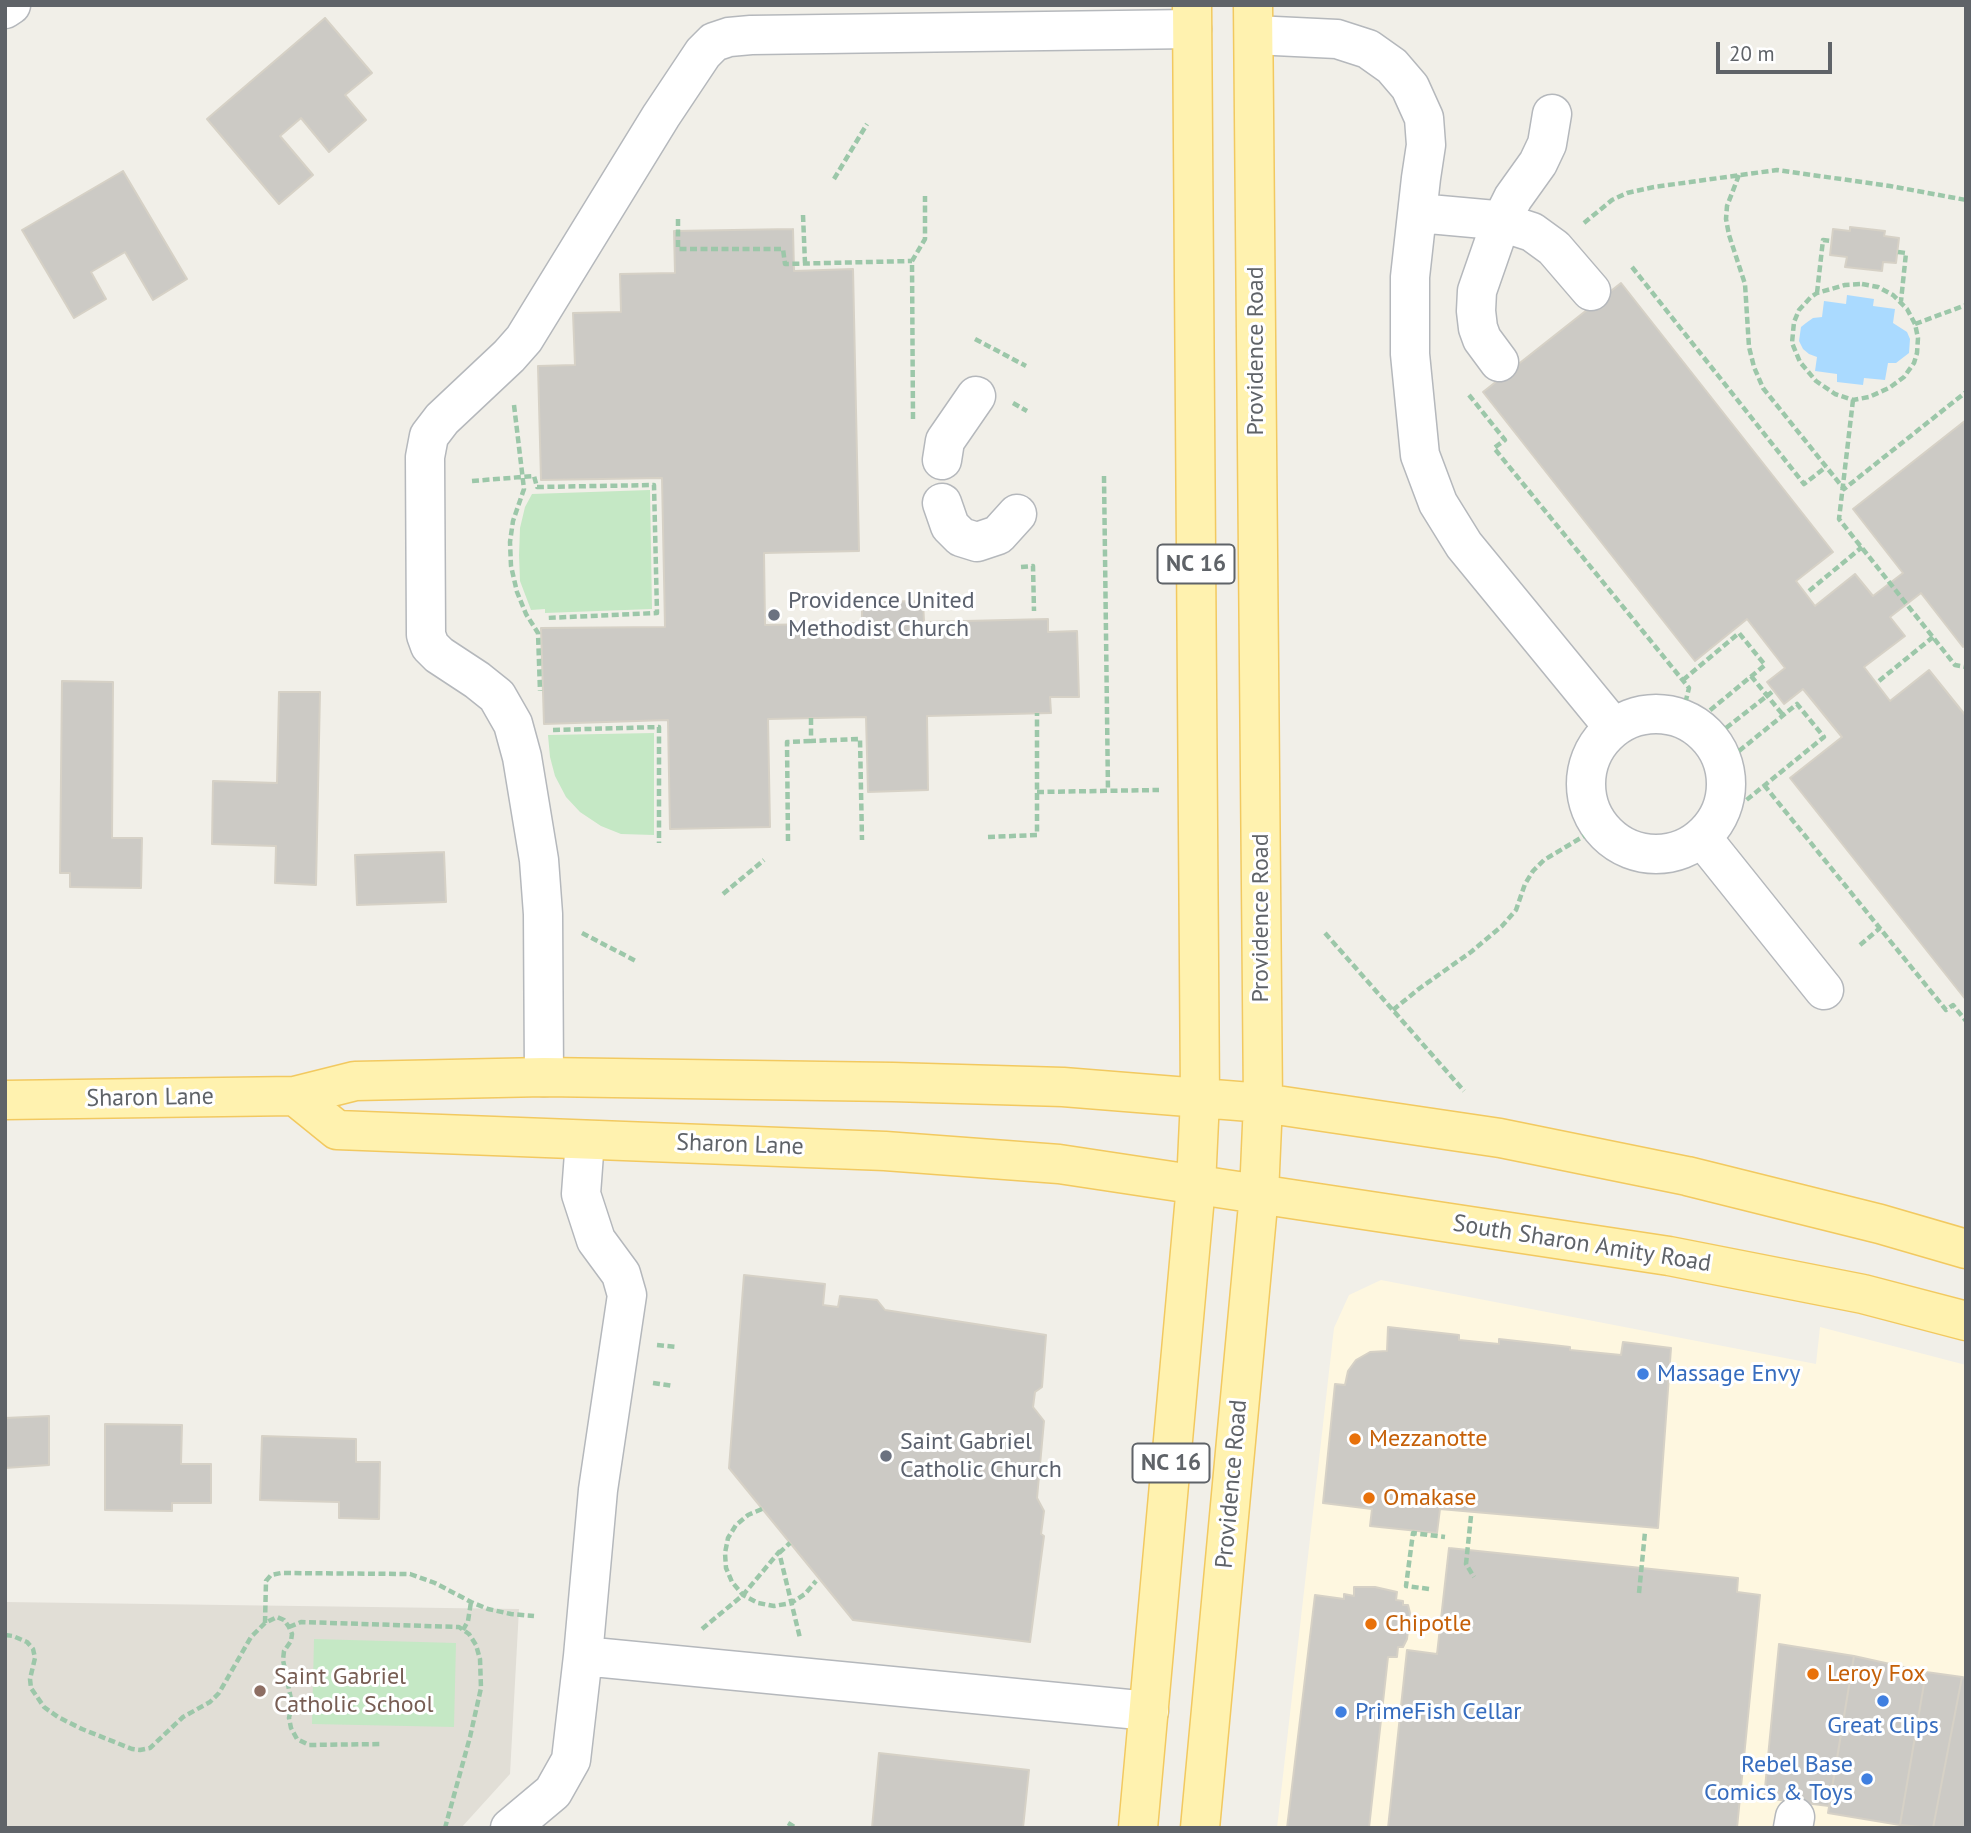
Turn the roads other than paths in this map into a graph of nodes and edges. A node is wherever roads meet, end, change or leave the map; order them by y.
1 (11, 5) edge
2 (5, 9) edge
3 (1192, 17) edge
4 (1254, 20) edge
5 (1552, 114) dead end
6 (1418, 213) junction
7 (1501, 222) junction
8 (1591, 290) dead end
9 (1499, 362) dead end
10 (976, 396) dead end
11 (942, 460) dead end
12 (942, 503) dead end
13 (1017, 514) dead end
14 (1614, 728) junction
15 (1703, 839) junction
16 (1825, 990) dead end
17 (544, 1077) junction
18 (295, 1096) junction
19 (1200, 1099) junction
20 (5, 1100) edge
21 (1263, 1103) junction
22 (585, 1139) junction
23 (1196, 1185) junction
24 (1259, 1194) junction
25 (1966, 1249) edge
26 (1966, 1321) edge
27 (583, 1656) junction
28 (1149, 1711) junction
29 (510, 1828) edge
30 (1138, 1828) edge
31 (1200, 1828) edge

1 - 2 street
3 - 4 main road
3 - 17 street
3 - 19 main road, NC 16
4 - 6 street
4 - 21 main road, Providence Road / NC 16
5 - 7 street
6 - 7 street
6 - 14 street
7 - 8 street
7 - 9 street
10 - 11 street
12 - 13 street
14 - 15 street
14 - 15 street
15 - 16 street
17 - 18 main road, Sharon Lane
17 - 19 main road, Sharon Lane
18 - 20 main road, Sharon Lane
18 - 22 main road, Sharon Lane
19 - 21 main road
19 - 23 main road, NC 16
21 - 24 main road, Providence Road / NC 16
21 - 25 main road
22 - 23 main road, Sharon Lane
22 - 27 street
23 - 24 main road, South Sharon Amity Road
23 - 28 main road, NC 16
24 - 26 main road, South Sharon Amity Road
24 - 31 main road, Providence Road / NC 16
27 - 28 street
27 - 29 street
28 - 30 main road, NC 16

